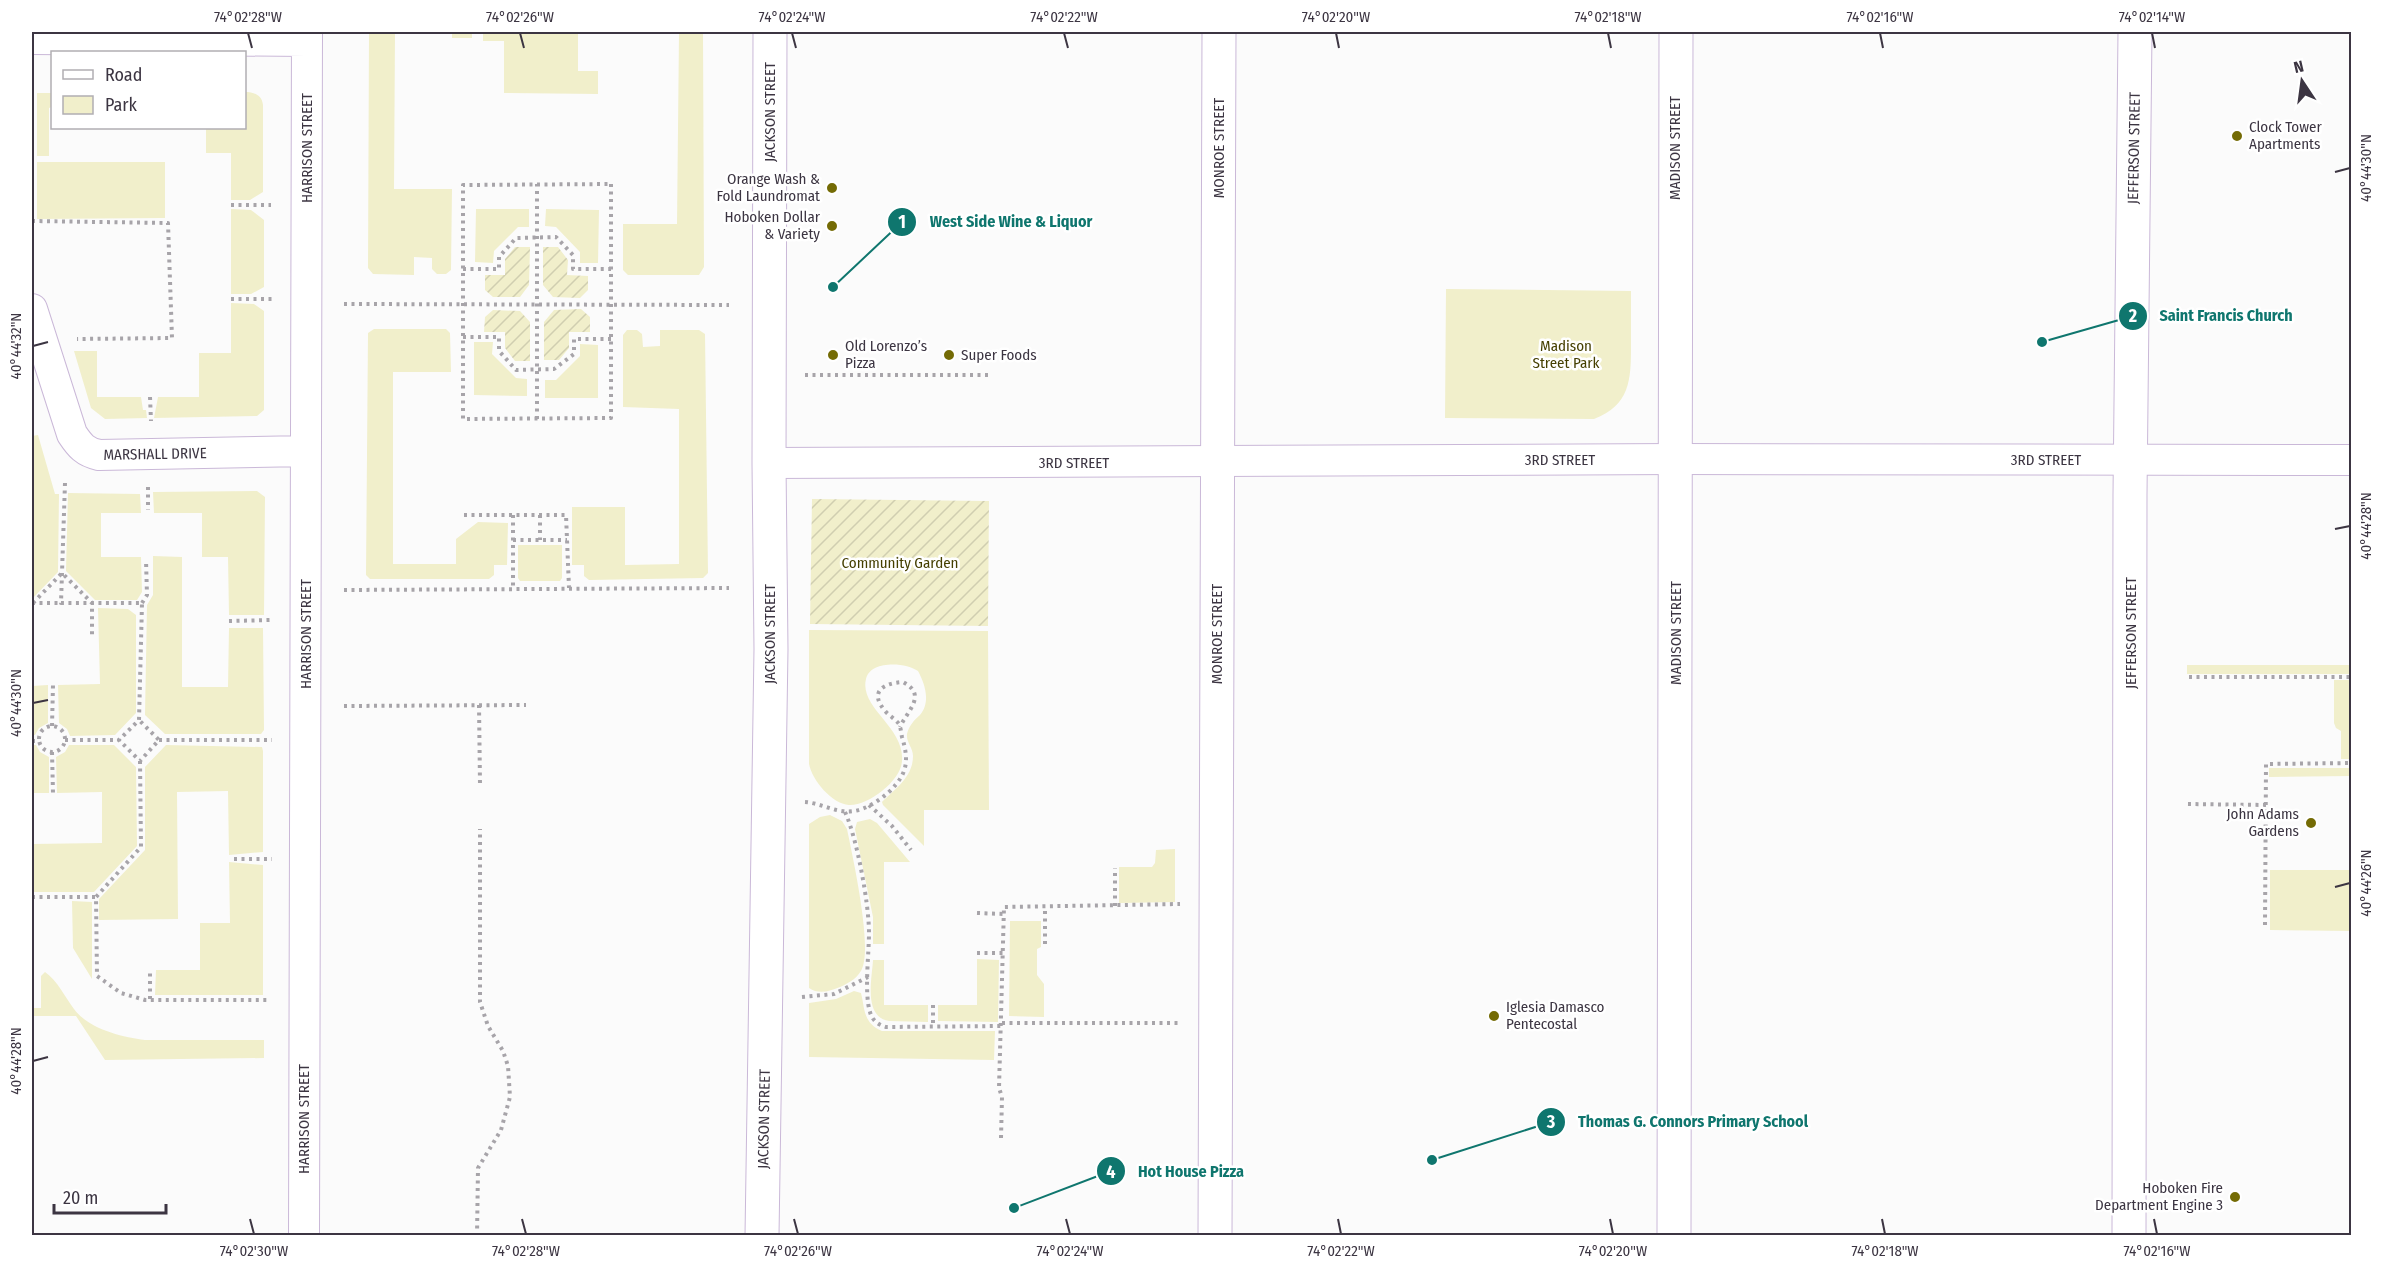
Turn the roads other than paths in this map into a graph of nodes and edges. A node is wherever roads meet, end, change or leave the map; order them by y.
1 (770, 32) edge
2 (1220, 32) edge
3 (1676, 32) edge
4 (2135, 32) edge
5 (307, 36) edge
6 (32, 39) edge
7 (32, 309) edge
8 (306, 451) junction
9 (1677, 459) junction
10 (2131, 460) junction
11 (2352, 460) edge
12 (1218, 462) junction
13 (769, 463) junction
14 (304, 1236) edge
15 (762, 1236) edge
16 (1215, 1236) edge
17 (1674, 1236) edge
18 (2129, 1236) edge

1 - 13 street, JACKSON STREET
2 - 12 street, MONROE STREET
3 - 9 street, MADISON STREET
4 - 10 street, JEFFERSON STREET
5 - 6 street
5 - 8 street, HARRISON STREET
7 - 8 street, MARSHALL DRIVE
8 - 14 street, HARRISON STREET
9 - 10 street, 3RD STREET
9 - 12 street, 3RD STREET
9 - 17 street, MADISON STREET
10 - 11 street, 3RD STREET
10 - 18 street, JEFFERSON STREET
12 - 13 street, 3RD STREET
12 - 16 street, MONROE STREET
13 - 15 street, JACKSON STREET

